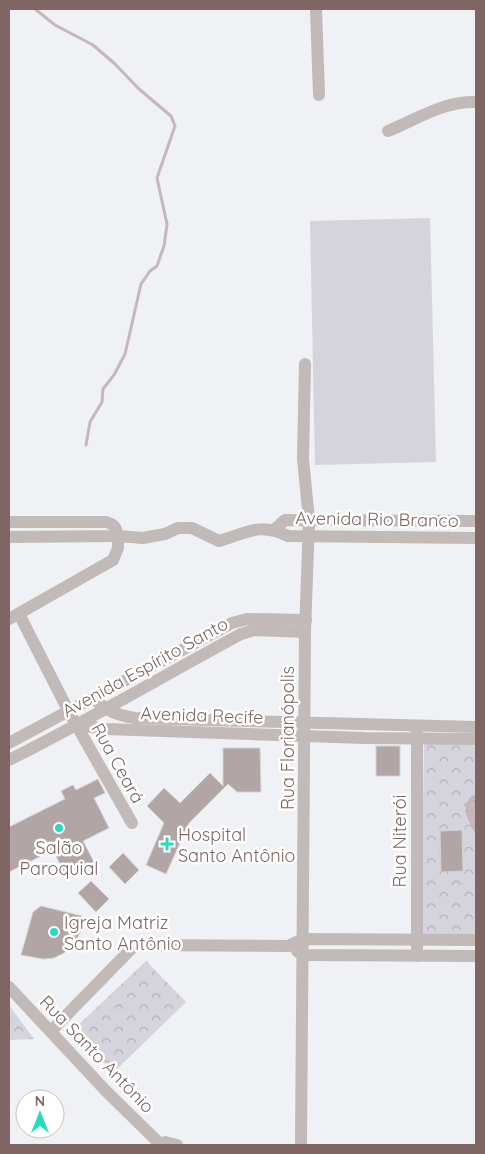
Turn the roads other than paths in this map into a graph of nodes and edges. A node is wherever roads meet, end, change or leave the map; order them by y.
1 (316, 9) edge
2 (319, 95) dead end
3 (476, 102) edge
4 (388, 131) dead end
5 (305, 364) dead end
6 (309, 520) junction
7 (365, 520) junction
8 (412, 520) junction
9 (476, 521) edge
10 (14, 522) edge
11 (274, 530) junction
12 (118, 536) junction
13 (308, 536) junction
14 (14, 537) edge
15 (365, 537) junction
16 (412, 537) junction
17 (476, 538) edge
18 (14, 617) edge
19 (306, 626) junction
20 (93, 698) junction
21 (104, 708) junction
22 (69, 712) junction
23 (364, 725) junction
24 (77, 726) junction
25 (476, 727) edge
26 (234, 728) junction
27 (305, 730) junction
28 (417, 732) junction
29 (364, 738) junction
30 (476, 739) edge
31 (9, 743) edge
32 (9, 760) edge
33 (132, 823) dead end
34 (303, 939) junction
35 (417, 939) junction
36 (476, 940) edge
37 (288, 946) junction
38 (302, 955) junction
39 (417, 956) junction
40 (476, 956) edge
41 (9, 987) edge
42 (51, 1030) junction
43 (160, 1145) edge
44 (177, 1145) edge
45 (301, 1145) edge

1 - 2 street
3 - 4 street
5 - 6 street, Rua Florianópolis
6 - 7 street, Avenida Rio Branco
6 - 11 street, Avenida Rio Branco
6 - 13 street, Rua Florianópolis
7 - 8 street, Avenida Rio Branco
7 - 15 street
8 - 9 street, Avenida Rio Branco
8 - 16 street
10 - 12 street
10 - 14 street
11 - 12 street
11 - 13 street, Avenida Rio Branco
12 - 14 street
12 - 18 street
13 - 15 street, Avenida Rio Branco
13 - 19 street, Rua Florianópolis
15 - 16 street, Avenida Rio Branco
16 - 17 street, Avenida Rio Branco
18 - 22 street, Rua Ceará
19 - 20 street, Avenida Espírito Santo
19 - 21 street, Avenida Espírito Santo
19 - 27 street, Rua Florianópolis
20 - 21 street, Avenida Recife
20 - 22 street, Avenida Espírito Santo
21 - 24 street, Avenida Espírito Santo
21 - 26 street, Avenida Recife
22 - 24 street, Rua Ceará
22 - 31 street, Avenida Espírito Santo
23 - 27 street, Avenida Recife
23 - 28 street, Avenida Recife
23 - 29 street
24 - 26 street, Avenida Recife
24 - 32 street, Avenida Espírito Santo
24 - 33 street, Rua Ceará
25 - 28 street, Avenida Recife
26 - 27 street, Avenida Recife
27 - 29 street, Avenida Recife
27 - 34 street, Rua Florianópolis
28 - 29 street, Avenida Recife
28 - 30 street, Avenida Recife
28 - 35 street, Rua Niterói
34 - 35 street
34 - 37 street
34 - 38 street, Rua Florianópolis
35 - 36 street
35 - 39 street, Rua Niterói
37 - 38 street
37 - 42 street
38 - 39 street
38 - 45 street, Rua Florianópolis
39 - 40 street
41 - 42 street, Rua Santo Antônio
42 - 43 street, Rua Santo Antônio
43 - 44 street

